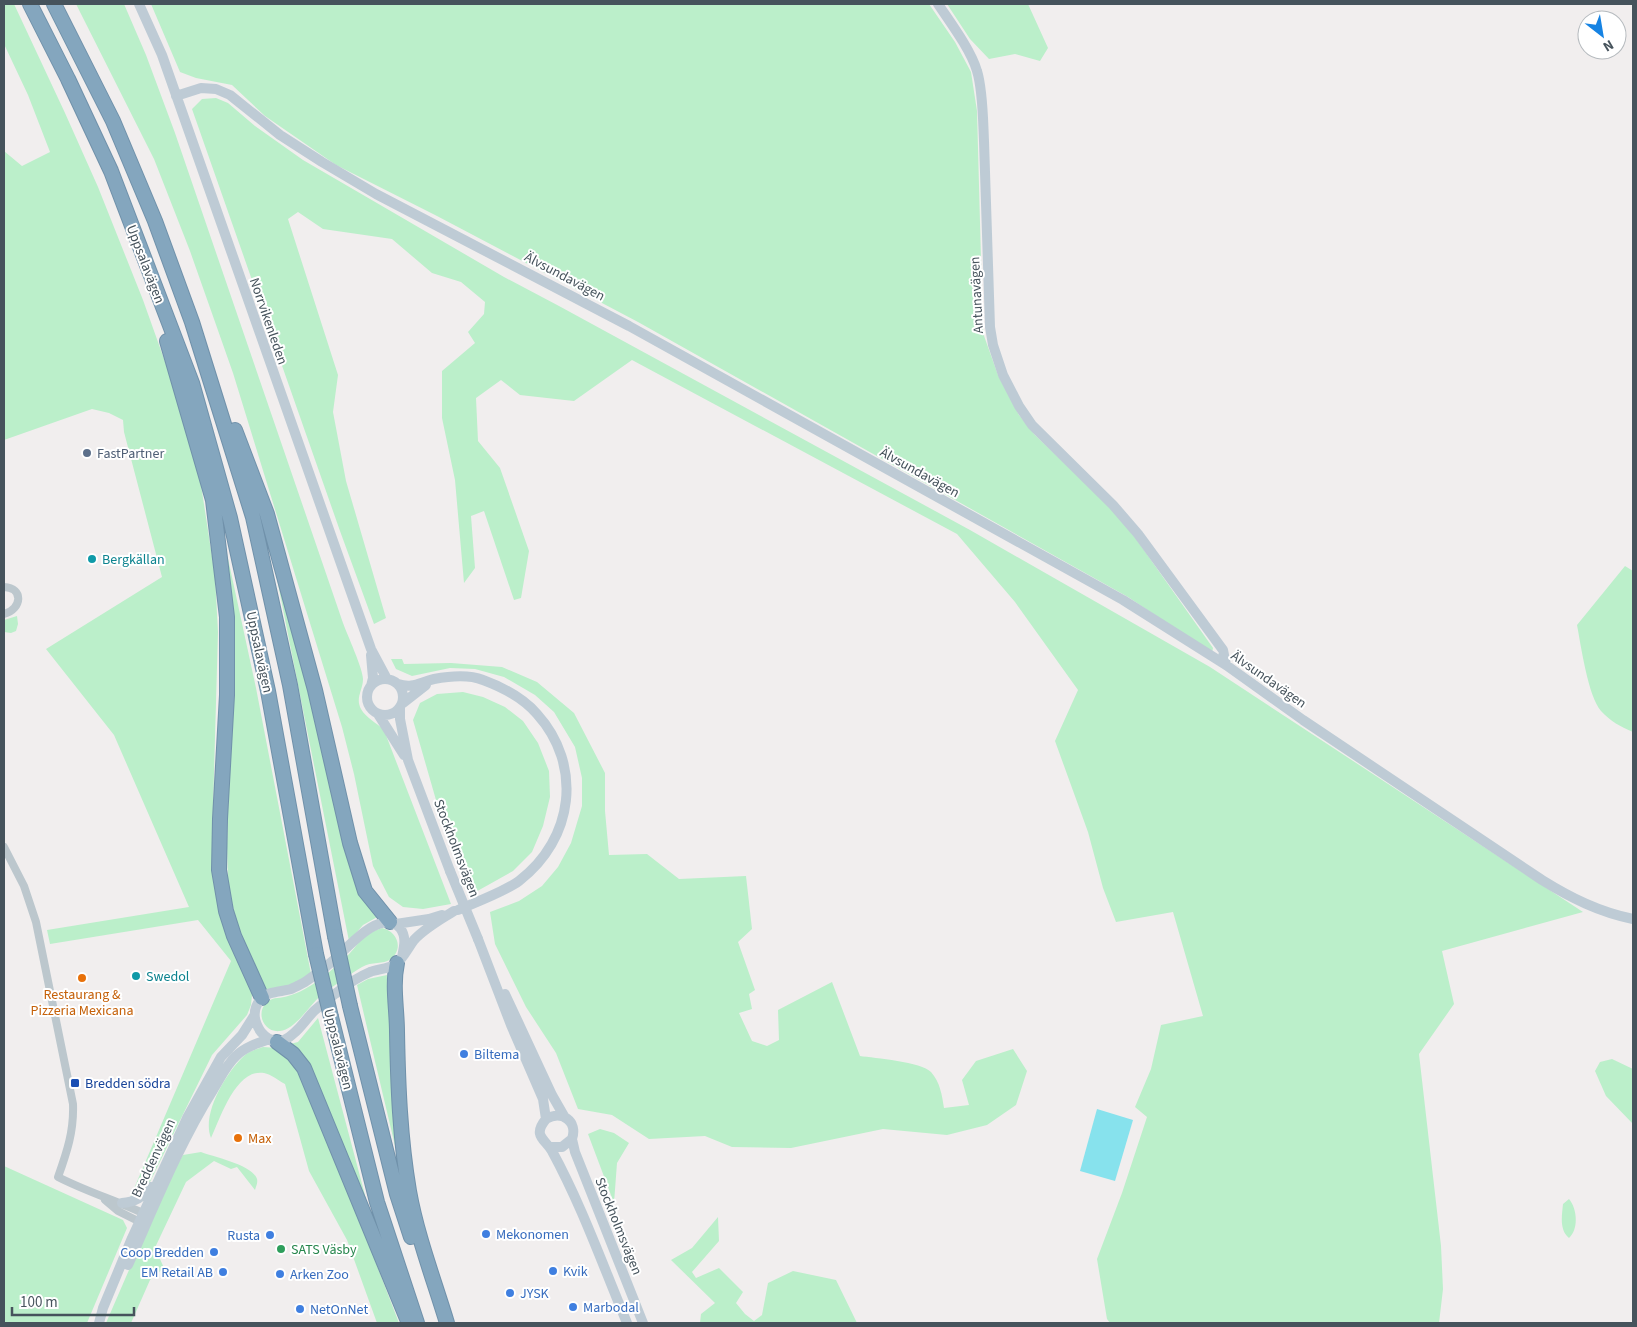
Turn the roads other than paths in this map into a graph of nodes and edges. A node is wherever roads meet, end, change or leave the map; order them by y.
1 (30, 4) edge
2 (54, 4) edge
3 (139, 4) edge
4 (938, 4) edge
5 (176, 96) junction
6 (140, 249) junction
7 (192, 322) junction
8 (4, 587) edge
9 (4, 614) edge
10 (371, 649) junction
11 (1226, 665) junction
12 (386, 679) junction
13 (433, 679) junction
14 (398, 684) junction
15 (371, 686) junction
16 (401, 706) junction
17 (378, 714) junction
18 (408, 760) junction
19 (4, 847) edge
20 (454, 911) junction
21 (1633, 919) edge
22 (393, 923) junction
23 (480, 942) junction
24 (399, 960) junction
25 (262, 998) junction
26 (254, 1016) junction
27 (273, 1040) junction
28 (564, 1116) junction
29 (546, 1119) junction
30 (572, 1139) junction
31 (550, 1146) junction
32 (160, 1176) junction
33 (104, 1198) junction
34 (122, 1203) junction
35 (144, 1219) junction
36 (99, 1323) edge
37 (408, 1323) edge
38 (417, 1323) edge
39 (439, 1323) edge
40 (448, 1323) edge
41 (628, 1323) edge
42 (643, 1323) edge

1 - 6 highway, Uppsalavägen
2 - 7 highway, Uppsalavägen
3 - 5 street, Norrvikenleden
4 - 11 street, Antunavägen
5 - 10 street, Norrvikenleden
5 - 11 street, Älvsundavägen
6 - 25 highway
6 - 38 highway, Uppsalavägen, bridge
7 - 22 highway
7 - 39 highway, Uppsalavägen, bridge
8 - 9 street
10 - 12 street, Norrvikenleden
10 - 15 street, Norrvikenleden
11 - 21 street, Älvsundavägen
12 - 14 street
12 - 15 street
13 - 14 street
13 - 16 street
13 - 20 street
14 - 16 street
15 - 17 street
16 - 17 street
16 - 18 street, Stockholmsvägen
17 - 18 street, Stockholmsvägen
18 - 23 street, Stockholmsvägen, bridge
19 - 33 street
20 - 22 street
20 - 24 street
22 - 24 street
22 - 25 street
23 - 28 street, Stockholmsvägen
23 - 29 street, Stockholmsvägen
24 - 27 street, Breddenvägen
24 - 40 highway
25 - 26 street, Breddenvägen
26 - 27 street
26 - 32 street, Breddenvägen
27 - 35 street, Breddenvägen
27 - 37 highway
28 - 29 street
28 - 30 street, Stockholmsvägen
29 - 31 street, Stockholmsvägen
30 - 31 street
30 - 42 street, Stockholmsvägen
31 - 41 street, Stockholmsvägen
32 - 34 street
32 - 35 street, Breddenvägen
33 - 34 street
33 - 35 street
34 - 35 street
35 - 36 street, Breddenvägen

